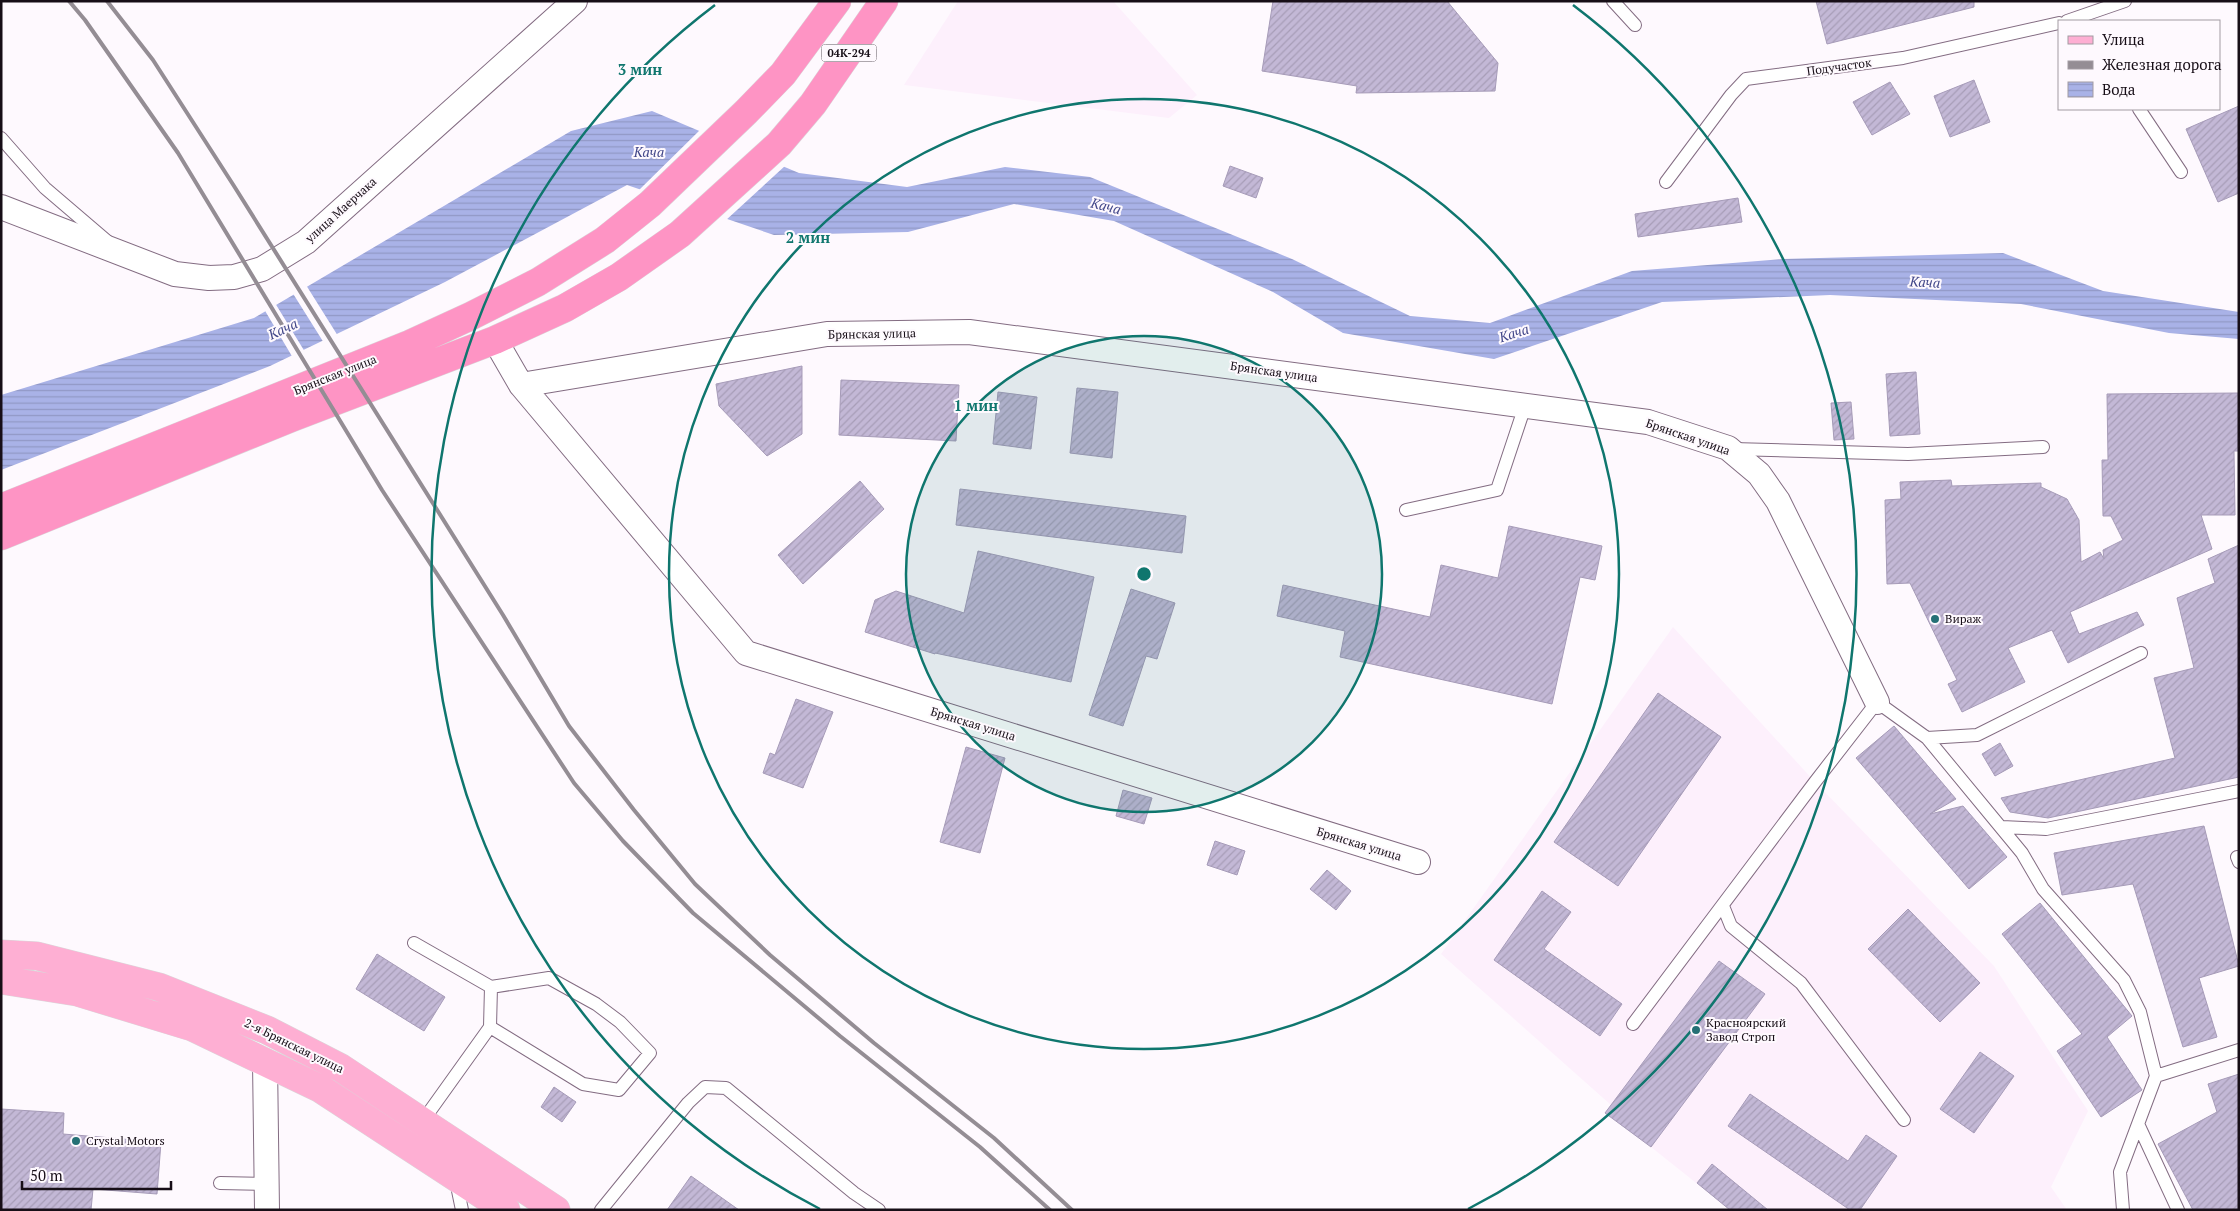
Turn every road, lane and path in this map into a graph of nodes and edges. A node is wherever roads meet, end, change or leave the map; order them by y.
1 (575, 1) edge
2 (837, 1) edge
3 (884, 1) edge
4 (1613, 1) edge
5 (2125, 1) edge
6 (2089, 18) edge
7 (2074, 20) edge
8 (2058, 24) edge
9 (1634, 25) dead end
10 (2140, 110) edge
11 (1, 138) edge
12 (2181, 172) dead end
13 (1666, 182) dead end
14 (1, 207) edge
15 (123, 254) junction
16 (495, 340) junction
17 (521, 386) junction
18 (1525, 406) junction
19 (2044, 447) dead end
20 (1728, 448) junction
21 (1, 508) edge
22 (1406, 510) dead end
23 (1, 536) edge
24 (2141, 653) dead end
25 (1878, 702) junction
26 (1927, 738) junction
27 (2239, 791) edge
28 (2002, 827) junction
29 (1418, 862) dead end
30 (1723, 906) junction
31 (414, 943) dead end
32 (1, 954) edge
33 (1, 980) edge
34 (491, 987) junction
35 (1633, 1024) dead end
36 (490, 1027) junction
37 (2239, 1050) edge
38 (265, 1062) junction
39 (2156, 1076) junction
40 (1904, 1120) dead end
41 (422, 1122) junction
42 (2139, 1126) junction
43 (456, 1176) junction
44 (220, 1183) dead end
45 (267, 1184) junction
46 (267, 1210) edge
47 (462, 1210) edge
48 (506, 1210) edge
49 (556, 1210) edge
50 (601, 1210) edge
51 (879, 1210) edge
52 (2123, 1210) edge
53 (2178, 1210) edge

1 - 15 street, улица Маерчака
2 - 21 highway, Брянская улица / 04К-294
3 - 16 highway, Брянская улица / 04К-294
4 - 9 lane
5 - 6 lane
6 - 7 lane
8 - 13 lane, Подучасток
10 - 12 lane
11 - 15 lane
14 - 15 street, улица Маерчака
16 - 17 street, Брянская улица
16 - 23 highway, Брянская улица
17 - 18 street, Брянская улица
17 - 29 street, Брянская улица
18 - 20 street, Брянская улица
18 - 22 lane
19 - 20 lane
20 - 25 street, Брянская улица
24 - 26 lane
25 - 26 lane
25 - 30 lane
26 - 28 lane
27 - 28 lane
28 - 39 lane
30 - 35 lane
30 - 40 lane
31 - 34 lane
32 - 41 main road, 2-я Брянская улица
33 - 38 main road
34 - 36 lane
34 - 36 lane
36 - 41 lane
37 - 39 lane
38 - 43 main road
38 - 45 street
39 - 42 lane
41 - 49 main road, 2-я Брянская улица
42 - 52 lane
42 - 53 lane
43 - 47 lane
43 - 48 main road
44 - 45 lane
45 - 46 street
50 - 51 lane

